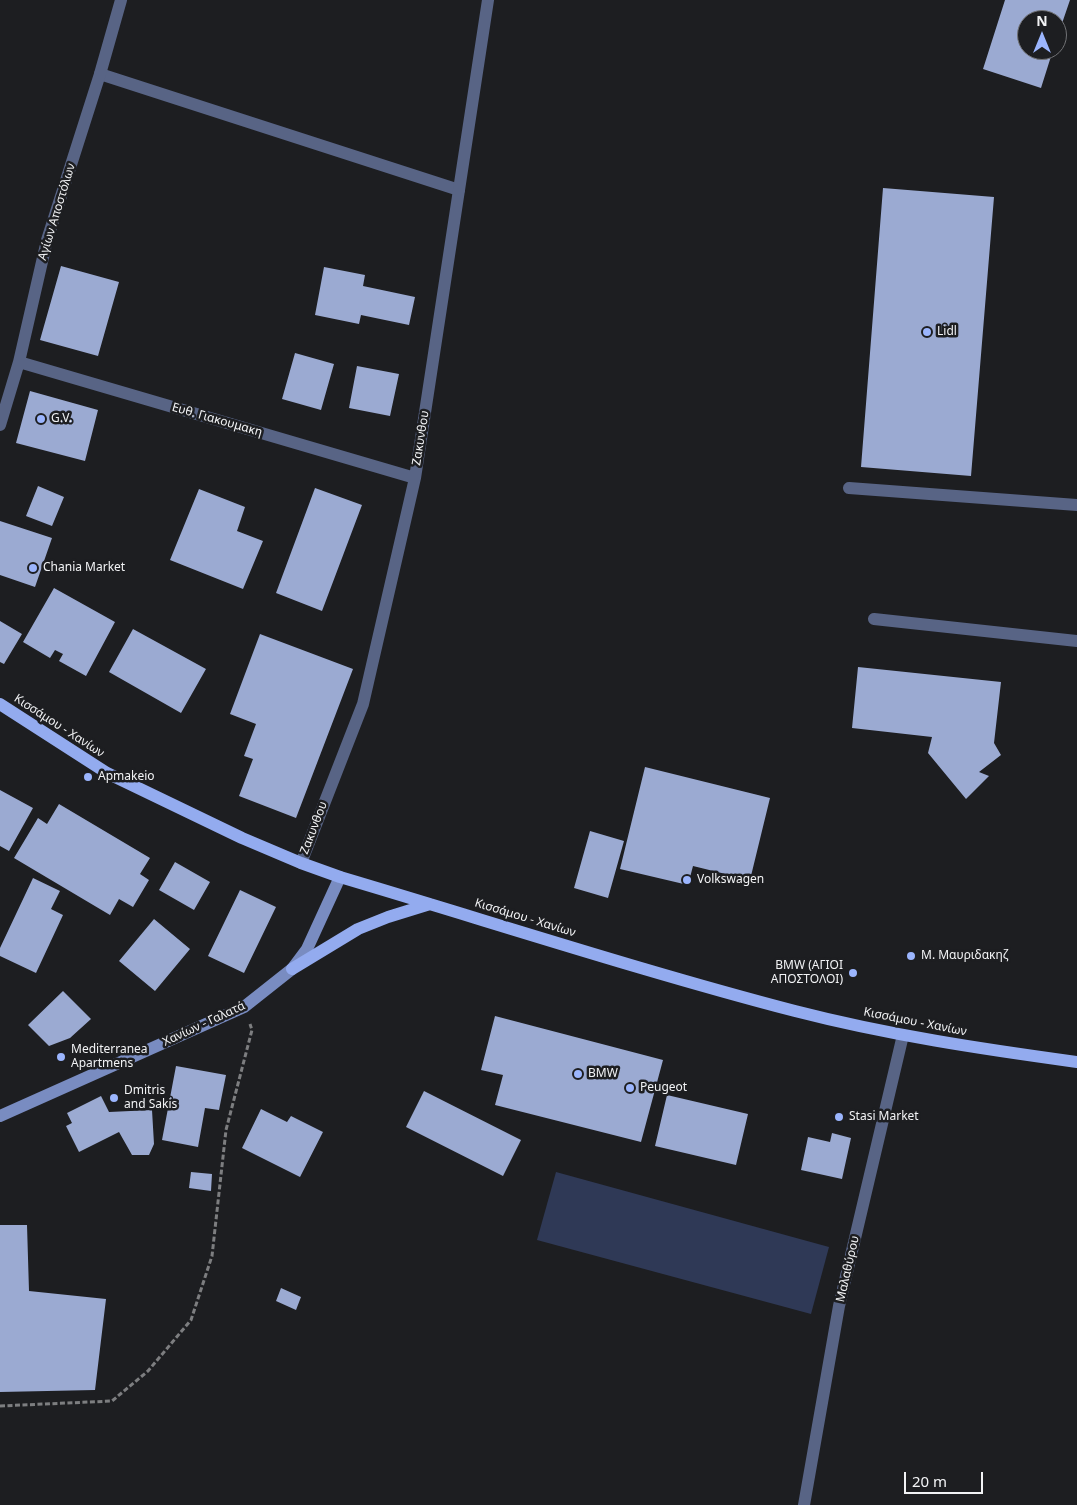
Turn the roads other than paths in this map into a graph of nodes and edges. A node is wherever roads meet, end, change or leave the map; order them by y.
1 (121, 0) edge
2 (488, 0) edge
3 (100, 74) junction
4 (460, 190) junction
5 (19, 362) junction
6 (0, 425) edge
7 (415, 478) junction
8 (849, 488) dead end
9 (1077, 505) edge
10 (874, 618) dead end
11 (1077, 641) edge
12 (0, 704) edge
13 (301, 863) junction
14 (340, 877) junction
15 (430, 904) junction
16 (292, 969) junction
17 (903, 1035) junction
18 (1077, 1062) edge
19 (0, 1116) edge
20 (804, 1505) edge

1 - 3 street, Αγίων Αποστόλων
2 - 4 street, Ζακυνθου
3 - 4 street
3 - 5 street, Αγίων Αποστόλων
4 - 7 street, Ζακυνθου
5 - 6 street, Αγίων Αποστόλων
5 - 7 street, Ευθ. Γιακουμακη
7 - 13 street, Ζακυνθου
8 - 9 street
10 - 11 street
12 - 13 main road, Κισσάμου - Χανίων
13 - 14 main road, Κισσάμου - Χανίων
14 - 15 main road, Κισσάμου - Χανίων
14 - 16 main road, Χανίων - Γαλατά
15 - 16 main road
15 - 17 main road, Κισσάμου - Χανίων
16 - 19 main road, Χανίων - Γαλατά
17 - 18 main road, Κισσάμου - Χανίων
17 - 20 street, Μαλαθύρου

